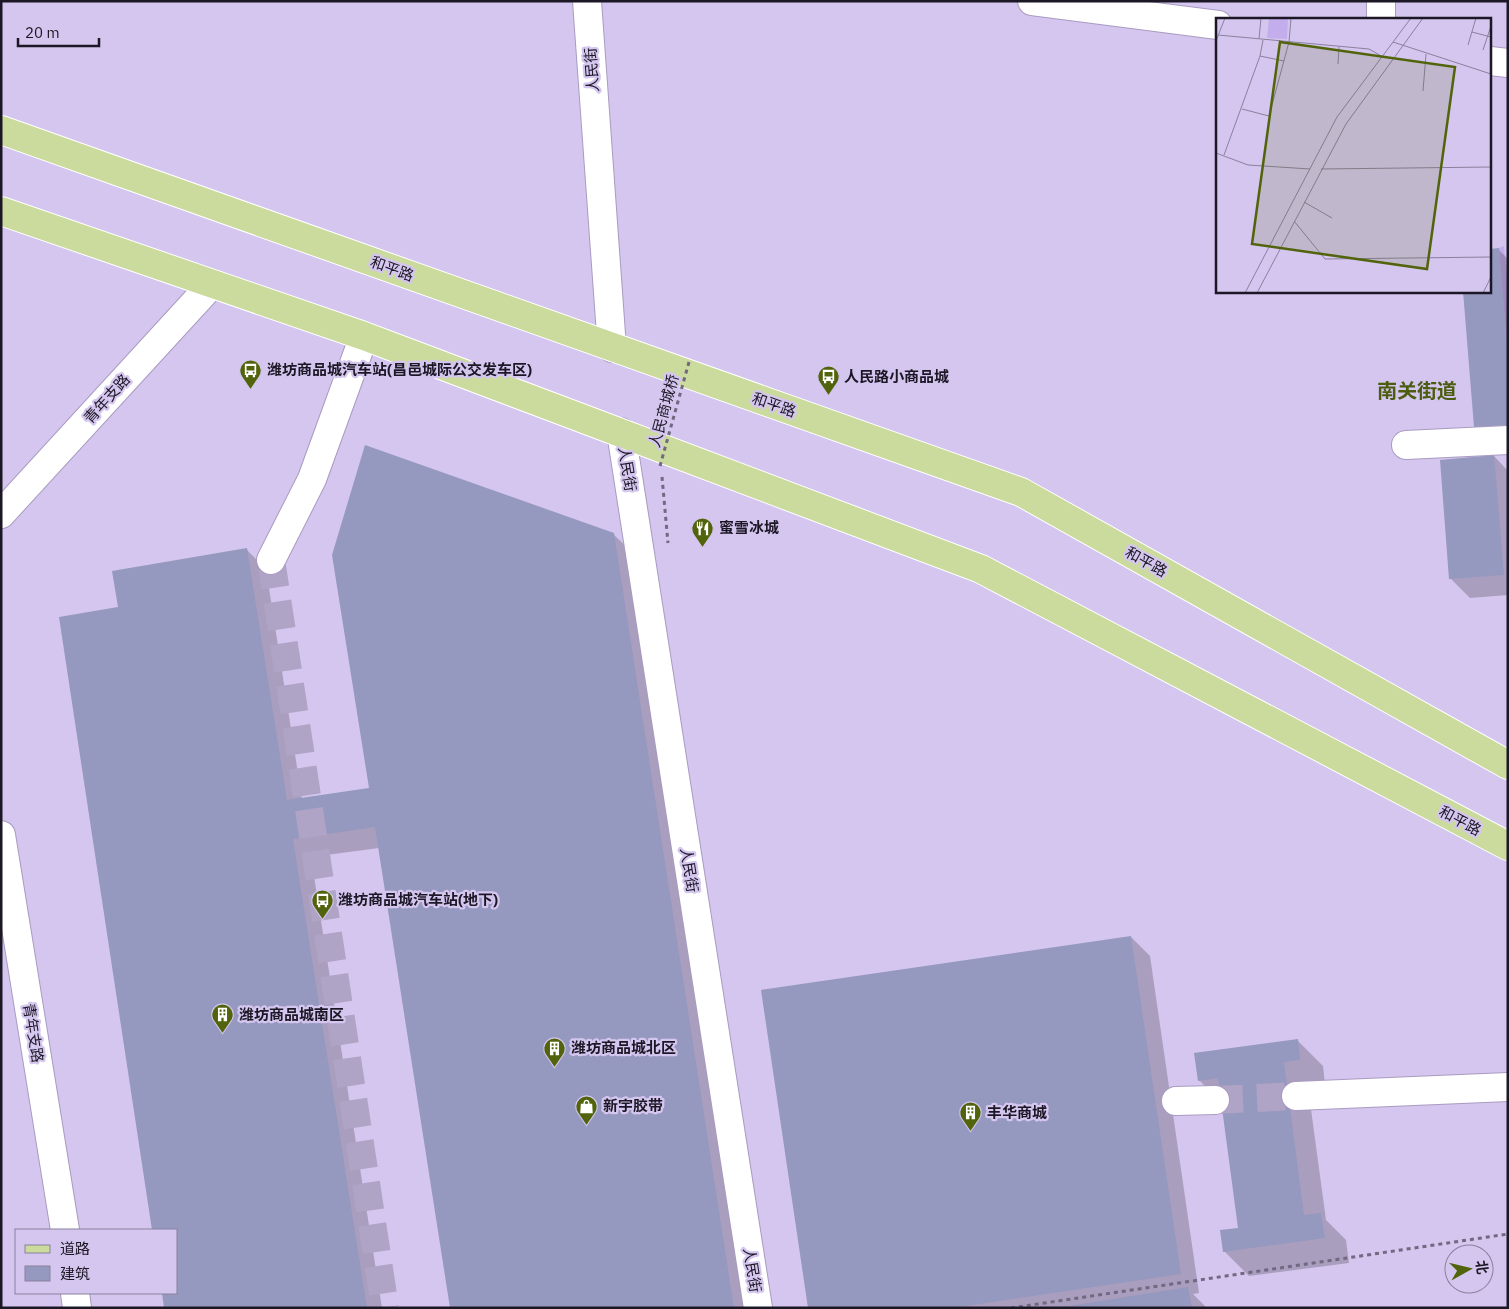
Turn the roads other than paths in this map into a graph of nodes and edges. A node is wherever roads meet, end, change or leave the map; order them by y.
1 (587, 1) edge
2 (1032, 1) edge
3 (1382, 1) edge
4 (1380, 18) edge
5 (1216, 26) edge
6 (1492, 61) edge
7 (1508, 63) edge
8 (1, 130) edge
9 (1, 211) edge
10 (212, 284) junction
11 (364, 336) junction
12 (612, 348) junction
13 (621, 432) junction
14 (1508, 440) edge
15 (1406, 445) dead end
16 (1, 514) edge
17 (271, 560) tunnel mouth
18 (1508, 765) edge
19 (1, 835) edge
20 (1508, 846) edge
21 (1508, 1087) edge
22 (1296, 1096) tunnel mouth
23 (1215, 1100) tunnel mouth
24 (1176, 1101) dead end
25 (65, 1229) edge
26 (75, 1294) edge
27 (77, 1308) edge
28 (758, 1308) edge

1 - 12 street, 人民街
2 - 5 street
3 - 4 street
6 - 7 street
8 - 12 main road, 和平路
9 - 10 main road, 和平路
10 - 11 main road, 和平路
10 - 16 street, 青年支路
11 - 13 main road, 和平路
11 - 17 street
12 - 18 main road, 和平路
13 - 20 main road, 和平路
13 - 28 street, 人民街
14 - 15 street
19 - 25 street, 青年支路
21 - 22 street
23 - 24 street
26 - 27 street

